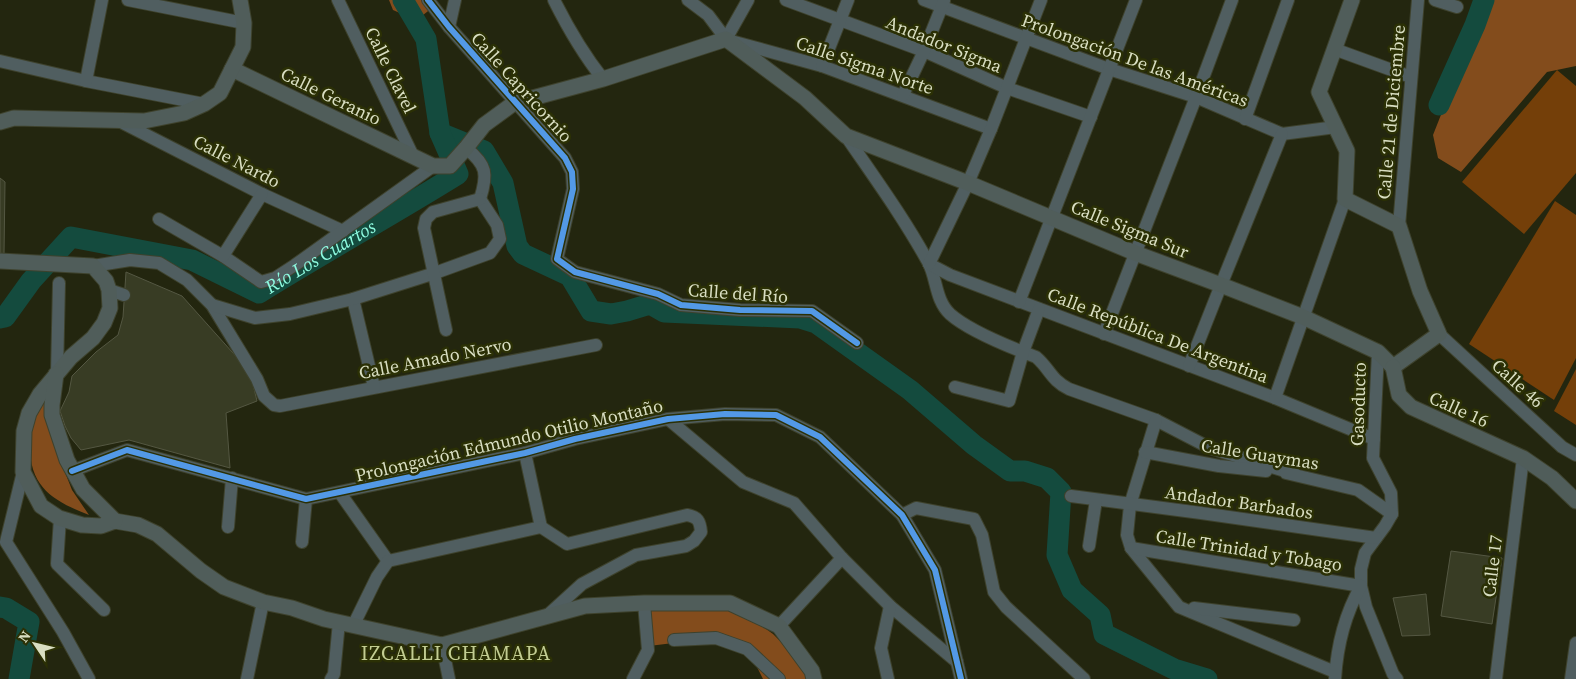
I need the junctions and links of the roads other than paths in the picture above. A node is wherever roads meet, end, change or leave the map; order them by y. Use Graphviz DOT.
graph roads {
  1 [pos="102,0"];
  2 [pos="128,0"];
  3 [pos="240,0"];
  4 [pos="338,0"];
  5 [pos="428,0"];
  6 [pos="455,0"];
  7 [pos="554,0"];
  8 [pos="688,0"];
  9 [pos="748,0"];
  10 [pos="786,0"];
  11 [pos="848,0"];
  12 [pos="924,0"];
  13 [pos="1041,0"];
  14 [pos="1136,0"];
  15 [pos="1232,0"];
  16 [pos="1288,0"];
  17 [pos="1352,0"];
  18 [pos="1418,0"];
  19 [pos="1435,0"];
  20 [pos="943,3"];
  21 [pos="1457,7"];
  22 [pos="840,22"];
  23 [pos="244,23"];
  24 [pos="449,27"];
  25 [pos="1025,38"];
  26 [pos="726,39"];
  27 [pos="1334,49"];
  28 [pos="924,51"];
  29 [pos="0,62"];
  30 [pos="822,66"];
  31 [pos="232,69"];
  32 [pos="1110,69"];
  33 [pos="1412,77"];
  34 [pos="603,79"];
  35 [pos="86,81"];
  36 [pos="1007,88"];
  37 [pos="903,95"];
  38 [pos="1196,97"];
  39 [pos="514,103"];
  40 [pos="204,104"];
  41 [pos="1091,117"];
  42 [pos="1246,119"];
  43 [pos="117,120"];
  44 [pos="0,122"];
  45 [pos="1336,127"];
  46 [pos="991,129"];
  47 [pos="1282,134"];
  48 [pos="846,136"];
  49 [pos="466,148"];
  50 [pos="413,156"];
  51 [pos="433,166"];
  52 [pos="968,183"];
  53 [pos="262,194"];
  54 [pos="480,198"];
  55 [pos="1345,198"];
  56 [pos="1051,218"];
  57 [pos="158,219"];
  58 [pos="1399,226"];
  59 [pos="344,231"];
  60 [pos="1135,253"];
  61 [pos="223,256"];
  62 [pos="557,259"];
  63 [pos="0,262"];
  64 [pos="929,264"];
  65 [pos="93,266"];
  66 [pos="435,273"];
  67 [pos="58,283"];
  68 [pos="1220,284"];
  69 [pos="353,298"];
  70 [pos="1019,302"];
  71 [pos="212,305"];
  72 [pos="1039,309"];
  73 [pos="1302,318"];
  74 [pos="446,330"];
  75 [pos="1104,334"];
  76 [pos="1438,334"];
  77 [pos="857,343"];
  78 [pos="596,345"];
  79 [pos="1023,352"];
  80 [pos="1378,352"];
  81 [pos="1189,366"];
  82 [pos="1393,367"];
  83 [pos="57,373"];
  84 [pos="374,387"];
  85 [pos="955,387"];
  86 [pos="1274,398"];
  87 [pos="668,419"];
  88 [pos="1156,420"];
  89 [pos="1374,438"];
  90 [pos="1145,452"];
  91 [pos="525,453"];
  92 [pos="1576,455"];
  93 [pos="1523,458"];
  94 [pos="72,471"];
  95 [pos="22,472"];
  96 [pos="1295,474"];
  97 [pos="232,478"];
  98 [pos="340,493"];
  99 [pos="1071,496"];
  100 [pos="306,499"];
  101 [pos="1096,500"];
  102 [pos="1576,501"];
  103 [pos="1130,505"];
  104 [pos="1392,514"];
  105 [pos="902,516"];
  106 [pos="60,518"];
  107 [pos="115,521"];
  108 [pos="228,527"];
  109 [pos="541,527"];
  110 [pos="1376,538"];
  111 [pos="302,542"];
  112 [pos="1089,546"];
  113 [pos="1131,548"];
  114 [pos="842,558"];
  115 [pos="388,562"];
  116 [pos="1361,586"];
  117 [pos="263,602"];
  118 [pos="644,603"];
  119 [pos="890,606"];
  120 [pos="1179,606"];
  121 [pos="104,610"];
  122 [pos="548,614"];
  123 [pos="1294,620"];
  124 [pos="346,624"];
  125 [pos="779,626"];
  126 [pos="674,640"];
  127 [pos="1576,643"];
  128 [pos="442,644"];
  129 [pos="957,662"];
  130 [pos="1335,676"];
  131 [pos="336,677"];
  132 [pos="90,679"];
  133 [pos="247,679"];
  134 [pos="449,679"];
  135 [pos="633,679"];
  136 [pos="779,679"];
  137 [pos="814,679"];
  138 [pos="888,679"];
  139 [pos="961,679"];
  140 [pos="1084,679"];
  141 [pos="1397,679"];
  142 [pos="1496,679"];
  143 [pos="1571,679"];
  1 -- 35 [label="street"];
  2 -- 23 [label="street"];
  3 -- 23 [label="main road"];
  4 -- 50 [label="street, Calle Clavel"];
  5 -- 24 [label="street, Calle Capricornio"];
  6 -- 24 [label="street"];
  7 -- 34 [label="street"];
  8 -- 26 [label="street"];
  9 -- 26 [label="street"];
  10 -- 22 [label="street, Andador Sigma"];
  11 -- 22 [label="street"];
  12 -- 20 [label="street, Prolongación De las Américas"];
  13 -- 25 [label="street"];
  14 -- 32 [label="street"];
  15 -- 38 [label="street"];
  16 -- 42 [label="street"];
  17 -- 27 [label="main road"];
  18 -- 33 [label="street, Calle 21 de Diciembre"];
  19 -- 21 [label="street"];
  20 -- 25 [label="street, Prolongación De las Américas"];
  20 -- 28 [label="street"];
  22 -- 28 [label="street, Andador Sigma"];
  22 -- 30 [label="street"];
  23 -- 31 [label="main road"];
  24 -- 39 [label="street, Calle Capricornio"];
  25 -- 32 [label="street, Prolongación De las Américas"];
  25 -- 36 [label="street"];
  26 -- 30 [label="street, Calle Sigma Norte"];
  26 -- 34 [label="main road"];
  26 -- 48 [label="main road"];
  27 -- 33 [label="street"];
  27 -- 45 [label="main road"];
  28 -- 36 [label="street, Andador Sigma"];
  28 -- 37 [label="street"];
  29 -- 35 [label="street"];
  30 -- 37 [label="street, Calle Sigma Norte"];
  31 -- 40 [label="main road"];
  31 -- 50 [label="main road, Calle Geranio"];
  32 -- 38 [label="street, Prolongación De las Américas"];
  32 -- 41 [label="street"];
  33 -- 58 [label="street, Calle 21 de Diciembre"];
  34 -- 39 [label="main road"];
  35 -- 40 [label="street"];
  36 -- 41 [label="street, Andador Sigma"];
  36 -- 46 [label="street"];
  37 -- 46 [label="street, Calle Sigma Norte"];
  38 -- 42 [label="street, Prolongación De las Américas"];
  38 -- 60 [label="street"];
  39 -- 49 [label="main road"];
  39 -- 62 [label="street, Calle Capricornio"];
  40 -- 43 [label="main road"];
  41 -- 56 [label="street"];
  42 -- 47 [label="street, Prolongación De las Américas"];
  43 -- 44 [label="main road"];
  43 -- 53 [label="street, Calle Nardo"];
  45 -- 47 [label="street"];
  45 -- 55 [label="main road"];
  46 -- 52 [label="street"];
  47 -- 68 [label="street"];
  48 -- 52 [label="main road, Calle Sigma Sur"];
  48 -- 64 [label="street"];
  49 -- 51 [label="main road"];
  49 -- 54 [label="street"];
  50 -- 51 [label="main road, Calle Geranio"];
  51 -- 59 [label="street"];
  52 -- 56 [label="main road, Calle Sigma Sur"];
  52 -- 64 [label="street"];
  53 -- 59 [label="street, Calle Nardo"];
  53 -- 61 [label="street"];
  54 -- 66 [label="street"];
  54 -- 66 [label="street"];
  55 -- 58 [label="main road"];
  55 -- 73 [label="street"];
  56 -- 60 [label="main road, Calle Sigma Sur"];
  56 -- 70 [label="street"];
  57 -- 61 [label="street"];
  58 -- 76 [label="main road"];
  59 -- 61 [label="street"];
  60 -- 68 [label="main road, Calle Sigma Sur"];
  60 -- 75 [label="street"];
  62 -- 77 [label="street, Calle del Río"];
  63 -- 65 [label="main road"];
  64 -- 70 [label="street, Calle República De Argentina"];
  64 -- 79 [label="street"];
  65 -- 71 [label="street"];
  65 -- 83 [label="main road"];
  66 -- 69 [label="street"];
  66 -- 74 [label="street"];
  67 -- 83 [label="street"];
  68 -- 73 [label="main road, Calle Sigma Sur"];
  68 -- 81 [label="street"];
  69 -- 71 [label="street"];
  69 -- 84 [label="street"];
  70 -- 72 [label="street, Calle República De Argentina"];
  71 -- 84 [label="street, Calle Amado Nervo"];
  72 -- 75 [label="street, Calle República De Argentina"];
  72 -- 79 [label="street"];
  73 -- 80 [label="main road, Calle Sigma Sur"];
  73 -- 86 [label="street"];
  75 -- 81 [label="street, Calle República De Argentina"];
  76 -- 82 [label="main road"];
  76 -- 92 [label="street, Calle 46"];
  78 -- 84 [label="street, Calle Amado Nervo"];
  79 -- 85 [label="street"];
  79 -- 88 [label="street"];
  80 -- 82 [label="main road, Calle Sigma Sur"];
  80 -- 89 [label="street, Gasoducto"];
  81 -- 86 [label="street, Calle República De Argentina"];
  82 -- 93 [label="main road, Calle 16"];
  83 -- 94 [label="main road"];
  83 -- 95 [label="main road"];
  86 -- 89 [label="street, Calle República De Argentina"];
  87 -- 91 [label="street, Prolongación Edmundo Otilio Montaño"];
  87 -- 105 [label="street, Prolongación Edmundo Otilio Montaño"];
  87 -- 114 [label="street"];
  88 -- 90 [label="street"];
  88 -- 96 [label="street"];
  89 -- 104 [label="street, Gasoducto"];
  90 -- 96 [label="street, Calle Guaymas"];
  90 -- 103 [label="street"];
  91 -- 98 [label="street, Prolongación Edmundo Otilio Montaño"];
  91 -- 109 [label="street"];
  93 -- 102 [label="main road, Calle 16"];
  93 -- 142 [label="street, Calle 17"];
  94 -- 97 [label="street, Prolongación Edmundo Otilio Montaño"];
  94 -- 107 [label="main road"];
  95 -- 106 [label="main road"];
  95 -- 132 [label="street"];
  96 -- 104 [label="street, Calle Guaymas"];
  97 -- 100 [label="street, Prolongación Edmundo Otilio Montaño"];
  97 -- 108 [label="street"];
  98 -- 100 [label="street, Prolongación Edmundo Otilio Montaño"];
  98 -- 115 [label="street"];
  99 -- 101 [label="street, Andador Barbados"];
  100 -- 111 [label="street"];
  101 -- 103 [label="street, Andador Barbados"];
  101 -- 112 [label="street"];
  103 -- 110 [label="street, Andador Barbados"];
  103 -- 113 [label="street"];
  104 -- 110 [label="street"];
  105 -- 129 [label="street, Prolongación Edmundo Otilio Montaño"];
  105 -- 140 [label="street"];
  106 -- 107 [label="main road"];
  106 -- 121 [label="street"];
  107 -- 117 [label="main road"];
  109 -- 115 [label="street"];
  109 -- 122 [label="street"];
  110 -- 116 [label="street"];
  113 -- 116 [label="street, Calle Trinidad y Tobago"];
  113 -- 120 [label="street"];
  114 -- 119 [label="street"];
  114 -- 125 [label="street"];
  115 -- 124 [label="street"];
  116 -- 130 [label="street"];
  116 -- 141 [label="street"];
  117 -- 124 [label="main road"];
  117 -- 133 [label="street"];
  118 -- 122 [label="main road"];
  118 -- 125 [label="main road"];
  118 -- 135 [label="street"];
  119 -- 129 [label="street"];
  119 -- 138 [label="street"];
  120 -- 123 [label="street"];
  120 -- 130 [label="street"];
  122 -- 128 [label="main road"];
  124 -- 128 [label="main road"];
  124 -- 131 [label="street"];
  125 -- 137 [label="main road"];
  126 -- 136 [label="street"];
  127 -- 143 [label="street"];
  128 -- 134 [label="street"];
  129 -- 139 [label="street, Prolongación Edmundo Otilio Montaño"];
}
